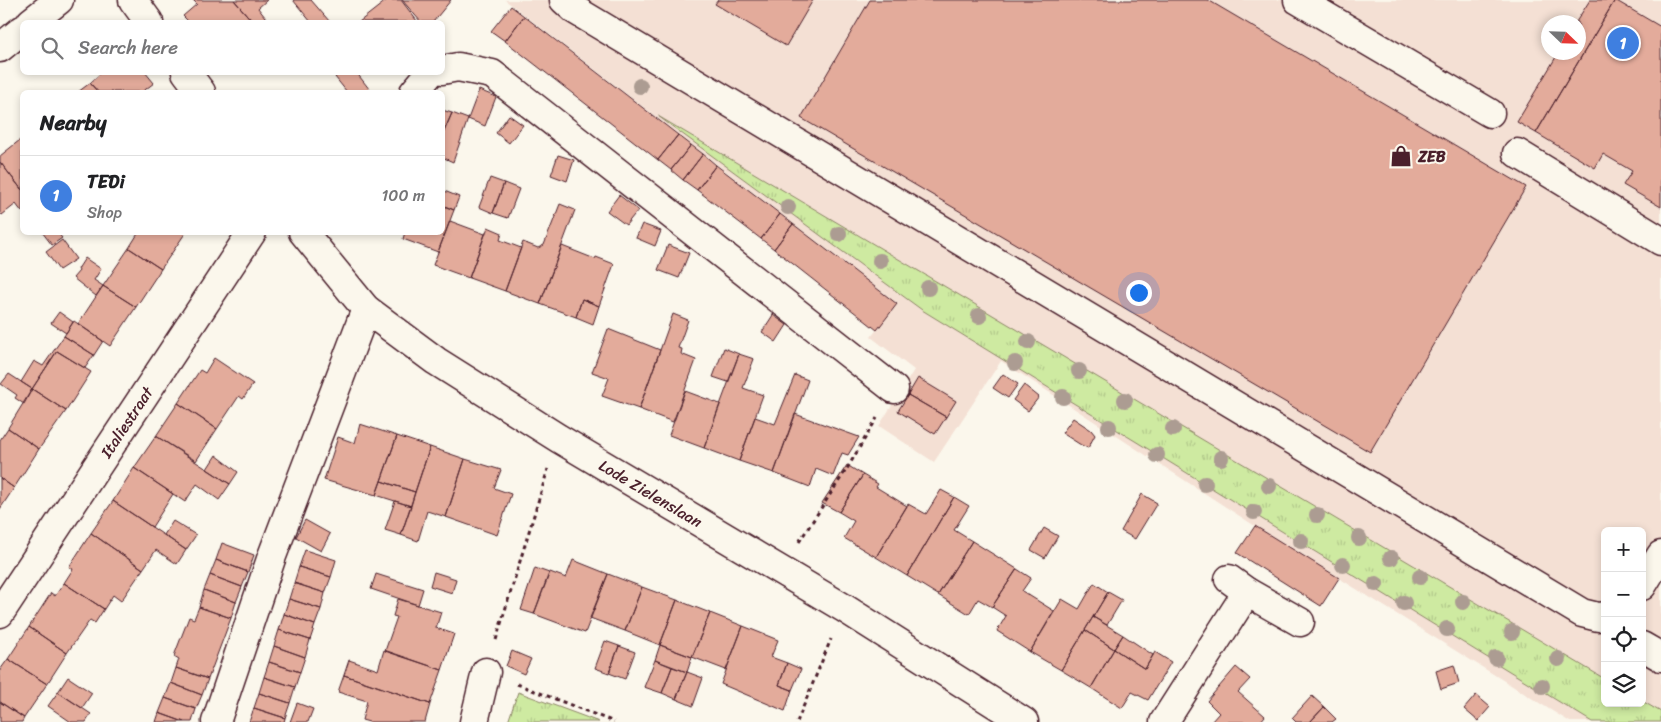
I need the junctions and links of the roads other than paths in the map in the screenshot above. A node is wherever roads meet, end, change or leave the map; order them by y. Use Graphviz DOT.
graph roads {
  1 [pos="59,0"];
  2 [pos="133,0"];
  3 [pos="564,0"];
  4 [pos="1298,0"];
  5 [pos="34,20"];
  6 [pos="148,20"];
  7 [pos="20,32"];
  8 [pos="0,48"];
  9 [pos="445,69"];
  10 [pos="188,75"];
  11 [pos="428,75"];
  12 [pos="200,90"];
  13 [pos="416,90"];
  14 [pos="1490,113"];
  15 [pos="1517,153"];
  16 [pos="250,235"];
  17 [pos="306,235"];
  18 [pos="1661,241"];
  19 [pos="366,309"];
  20 [pos="894,389"];
  21 [pos="1661,555"];
  22 [pos="1646,579"];
  23 [pos="0,613"];
  24 [pos="1601,617"];
  25 [pos="1300,622"];
  26 [pos="1646,648"];
  27 [pos="1661,657"];
  28 [pos="486,672"];
  29 [pos="216,722"];
  30 [pos="474,722"];
  31 [pos="1024,722"];
  32 [pos="1164,722"];
  1 -- 5 [label="street"];
  2 -- 6 [label="street"];
  3 -- 24 [label="street"];
  4 -- 14 [label="street"];
  7 -- 8 [label="street"];
  9 -- 20 [label="street"];
  10 -- 12 [label="street"];
  11 -- 13 [label="street"];
  15 -- 18 [label="street"];
  16 -- 23 [label="street, Italiestraat"];
  17 -- 19 [label="street, Lode Zielenslaan"];
  19 -- 29 [label="street"];
  19 -- 31 [label="street, Lode Zielenslaan"];
  21 -- 22 [label="street"];
  25 -- 32 [label="street"];
  26 -- 27 [label="street"];
  28 -- 30 [label="street"];
}
